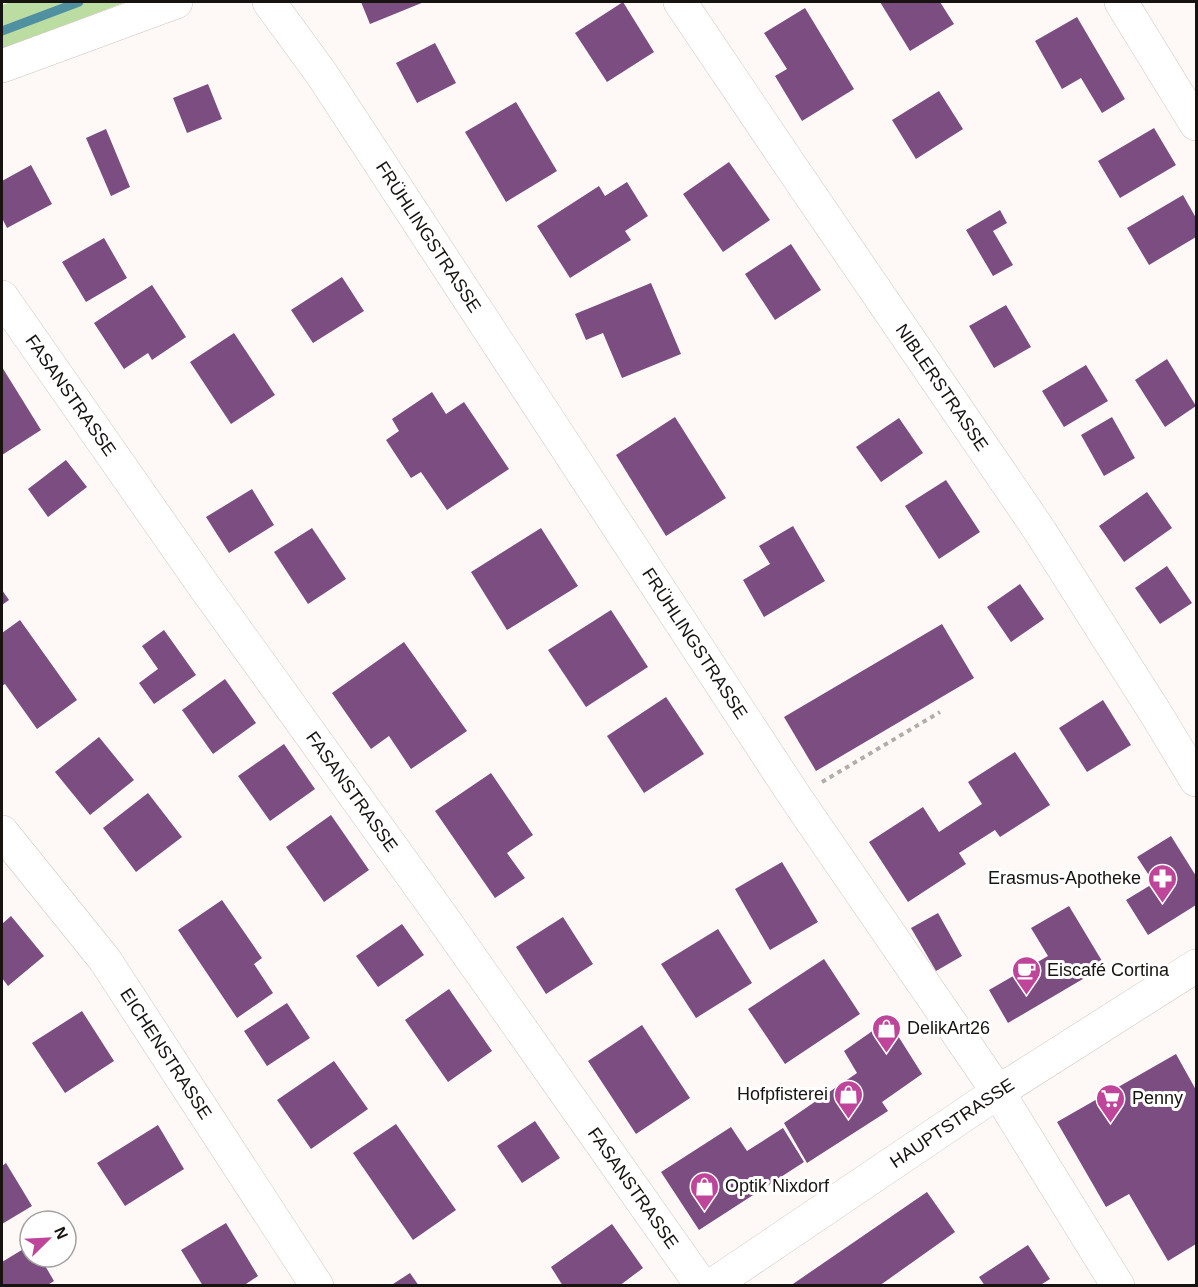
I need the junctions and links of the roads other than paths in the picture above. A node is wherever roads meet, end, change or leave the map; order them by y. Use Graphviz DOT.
graph roads {
  1 [pos="176,2"];
  2 [pos="269,2"];
  3 [pos="680,2"];
  4 [pos="1121,2"];
  5 [pos="2,66"];
  6 [pos="1197,124"];
  7 [pos="2,297"];
  8 [pos="1197,780"];
  9 [pos="2,832"];
  10 [pos="1197,966"];
  11 [pos="998,1092"];
  12 [pos="317,1286"];
  13 [pos="702,1286"];
  14 [pos="711,1286"];
  15 [pos="1118,1286"];
  1 -- 5 [label="street"];
  2 -- 11 [label="street, FRÜHLINGSTRASSE"];
  3 -- 8 [label="street, NIBLERSTRASSE"];
  4 -- 6 [label="street"];
  7 -- 13 [label="street, FASANSTRASSE"];
  9 -- 12 [label="street, EICHENSTRASSE"];
  10 -- 11 [label="street, HAUPTSTRASSE"];
  11 -- 14 [label="street, HAUPTSTRASSE"];
  11 -- 15 [label="street, FRÜHLINGSTRASSE"];
}
